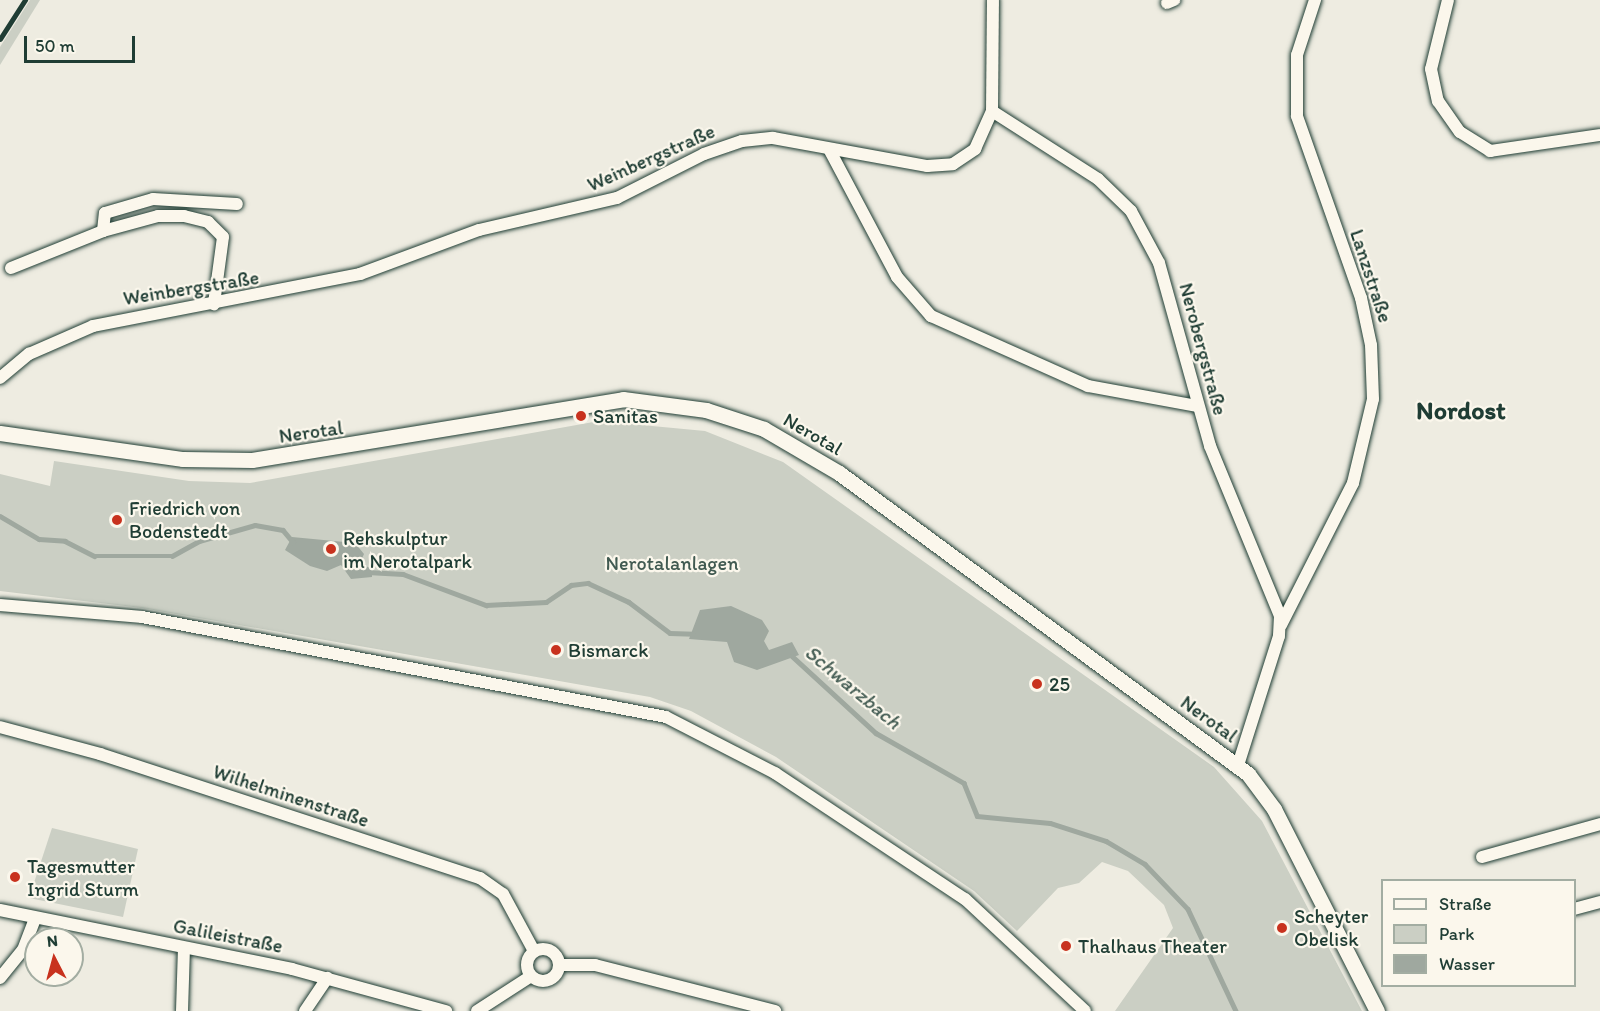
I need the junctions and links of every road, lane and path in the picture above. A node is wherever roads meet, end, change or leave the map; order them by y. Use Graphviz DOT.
graph roads {
  1 [pos="993,0"];
  2 [pos="1316,0"];
  3 [pos="1448,0"];
  4 [pos="992,111"];
  5 [pos="1600,135"];
  6 [pos="829,149"];
  7 [pos="237,204"];
  8 [pos="103,231"];
  9 [pos="10,268"];
  10 [pos="214,304"];
  11 [pos="0,378"];
  12 [pos="1197,406"];
  13 [pos="0,433"];
  14 [pos="0,605"];
  15 [pos="1281,625"];
  16 [pos="0,727"];
  17 [pos="1238,765"];
  18 [pos="1600,824"];
  19 [pos="1482,857"];
  20 [pos="1600,902"];
  21 [pos="1576,909"];
  22 [pos="0,910"];
  23 [pos="34,918"];
  24 [pos="184,948"];
  25 [pos="534,951"];
  26 [pos="560,965"];
  27 [pos="531,976"];
  28 [pos="0,978"];
  29 [pos="327,978"];
  30 [pos="735,998"];
  31 [pos="182,1011"];
  32 [pos="305,1011"];
  33 [pos="446,1011"];
  34 [pos="477,1011"];
  35 [pos="732,1011"];
  36 [pos="775,1011"];
  37 [pos="1085,1011"];
  38 [pos="1377,1011"];
  1 -- 4 [label="street"];
  2 -- 15 [label="street, Lanzstraße"];
  3 -- 5 [label="street"];
  4 -- 6 [label="street, Weinbergstraße"];
  4 -- 12 [label="street, Nerobergstraße"];
  6 -- 10 [label="street, Weinbergstraße"];
  6 -- 12 [label="street"];
  7 -- 8 [label="street"];
  8 -- 9 [label="street"];
  8 -- 10 [label="street"];
  10 -- 11 [label="street, Weinbergstraße"];
  12 -- 15 [label="street, Nerobergstraße"];
  13 -- 17 [label="street, Nerotal"];
  14 -- 37 [label="street"];
  15 -- 17 [label="street"];
  16 -- 25 [label="street, Wilhelminenstraße"];
  17 -- 38 [label="street, Nerotal"];
  18 -- 19 [label="street"];
  20 -- 21 [label="street"];
  22 -- 23 [label="street, Galileistraße"];
  23 -- 24 [label="street, Galileistraße"];
  23 -- 28 [label="street"];
  24 -- 29 [label="street, Galileistraße"];
  24 -- 31 [label="street"];
  25 -- 26 [label="street"];
  25 -- 27 [label="street"];
  26 -- 27 [label="street"];
  26 -- 30 [label="street"];
  27 -- 34 [label="street"];
  29 -- 32 [label="street"];
  29 -- 33 [label="street, Galileistraße"];
  30 -- 35 [label="street"];
  30 -- 36 [label="street"];
}
